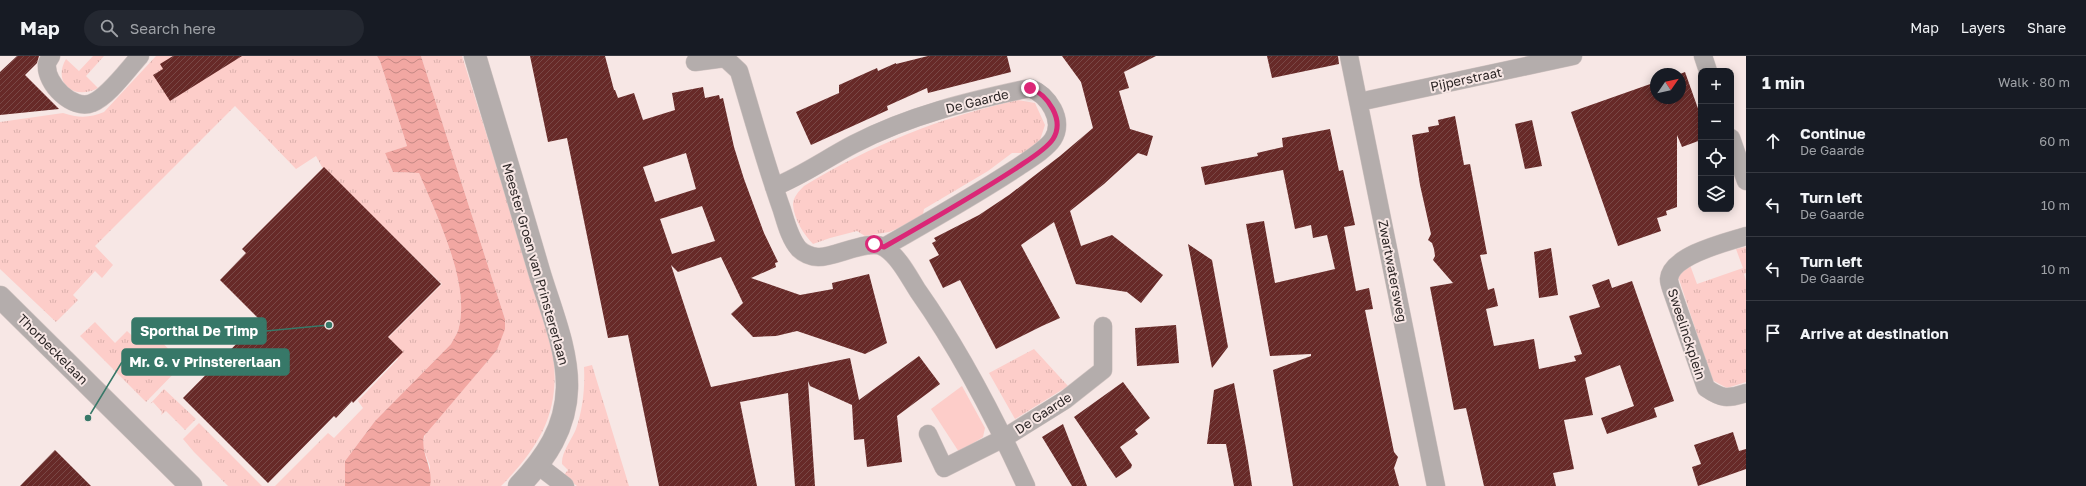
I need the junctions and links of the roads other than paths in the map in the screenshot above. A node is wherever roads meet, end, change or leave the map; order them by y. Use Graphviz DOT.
graph roads {
  1 [pos="51,56"];
  2 [pos="140,56"];
  3 [pos="475,56"];
  4 [pos="1349,56"];
  5 [pos="1573,56"];
  6 [pos="1703,56"];
  7 [pos="695,62"];
  8 [pos="1707,68"];
  9 [pos="1359,102"];
  10 [pos="1732,140"];
  11 [pos="1746,181"];
  12 [pos="774,187"];
  13 [pos="1746,236"];
  14 [pos="884,247"];
  15 [pos="0,297"];
  16 [pos="1103,326"];
  17 [pos="1746,393"];
  18 [pos="928,434"];
  19 [pos="1004,438"];
  20 [pos="539,466"];
  21 [pos="191,486"];
  22 [pos="519,486"];
  23 [pos="565,486"];
  24 [pos="1026,486"];
  25 [pos="1436,486"];
  1 -- 2 [label="street"];
  3 -- 20 [label="street, Meester Groen van Prinstererlaan"];
  4 -- 9 [label="street, Zwartwatersweg"];
  5 -- 9 [label="street, Pijperstraat"];
  6 -- 8 [label="street"];
  7 -- 12 [label="street"];
  9 -- 25 [label="street, Zwartwatersweg"];
  10 -- 11 [label="street"];
  12 -- 14 [label="street"];
  12 -- 14 [label="street, De Gaarde"];
  13 -- 17 [label="street, Sweelinckplein"];
  14 -- 19 [label="street, De Gaarde"];
  15 -- 21 [label="street, Thorbeckelaan"];
  16 -- 19 [label="street, De Gaarde"];
  18 -- 19 [label="street, De Gaarde"];
  19 -- 24 [label="street, De Gaarde"];
  20 -- 22 [label="street, Meester Groen van Prinstererlaan"];
  20 -- 23 [label="street"];
}
